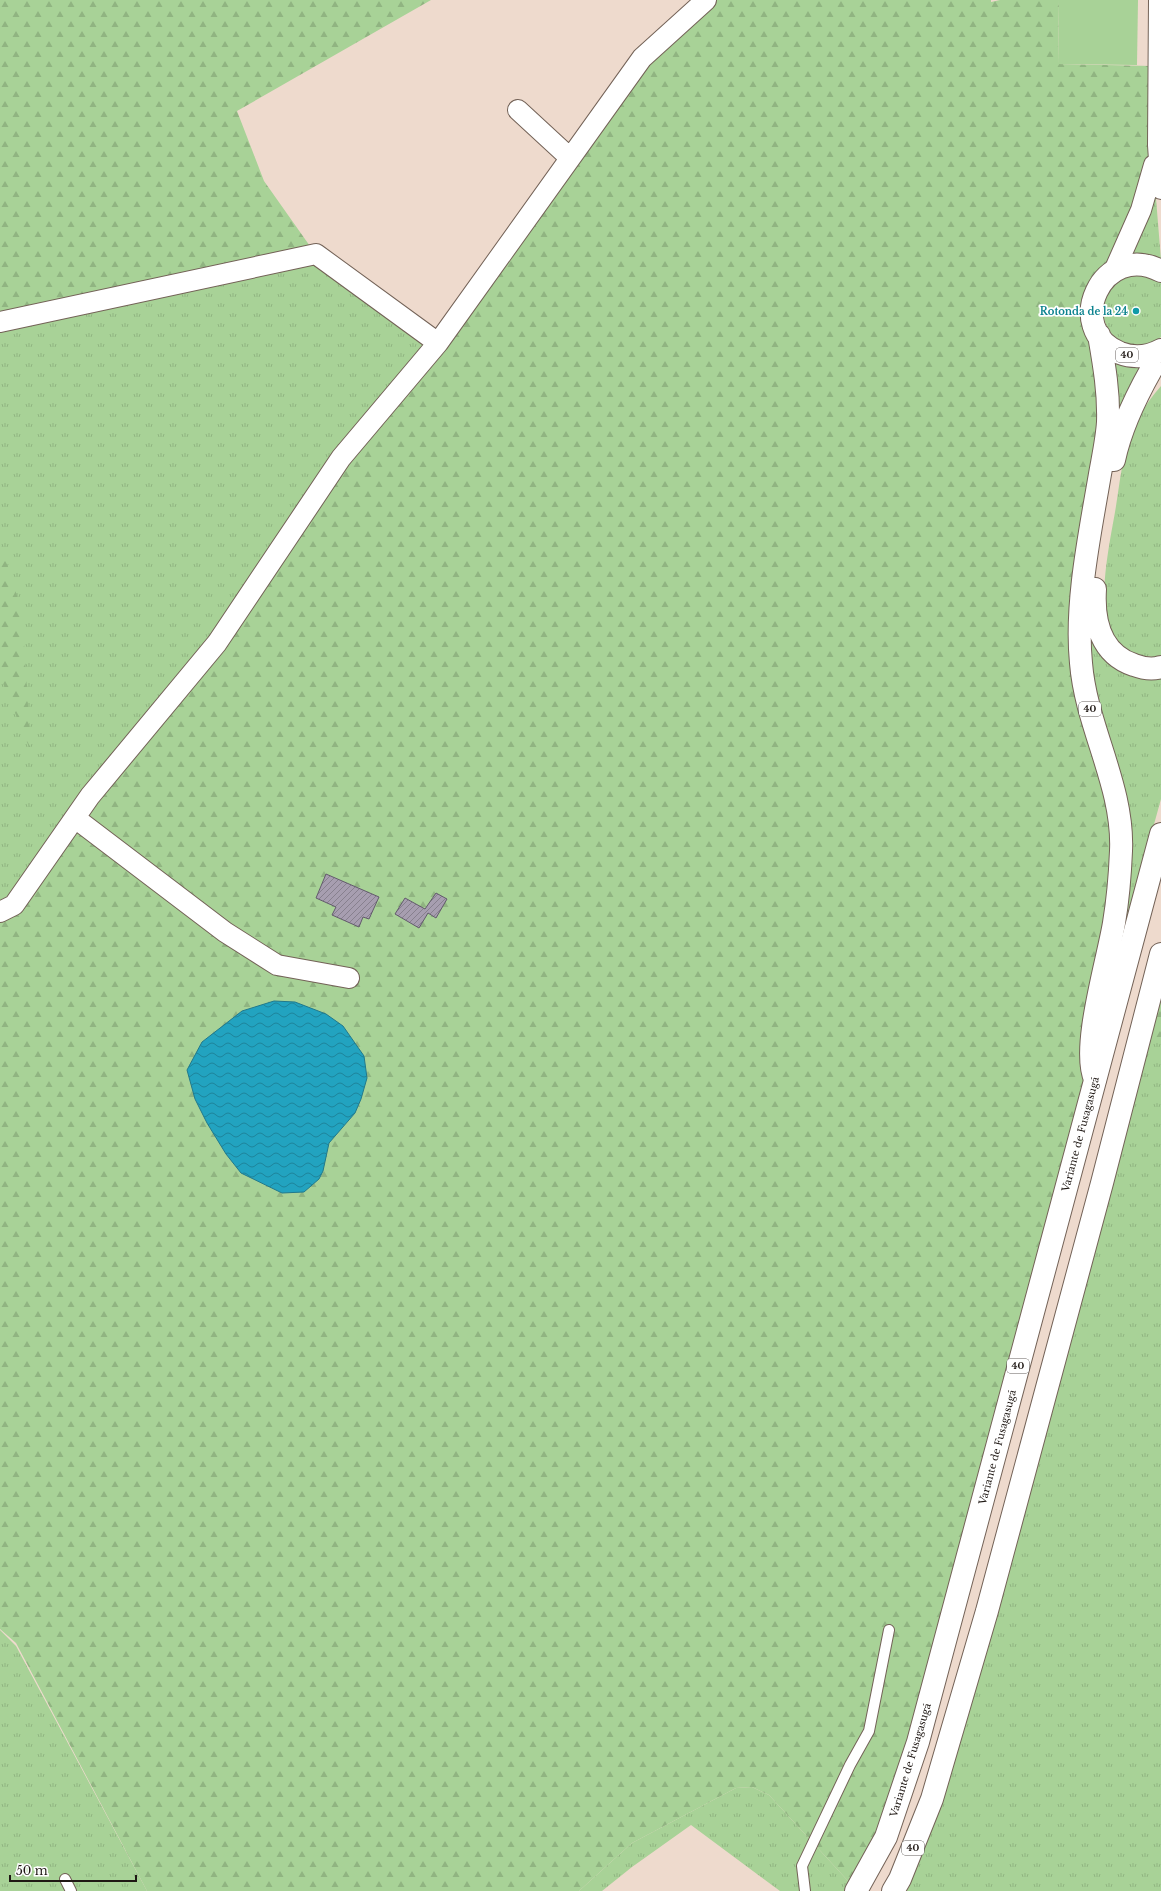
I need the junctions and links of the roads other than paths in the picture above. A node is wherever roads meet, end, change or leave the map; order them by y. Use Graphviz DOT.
graph roads {
  1 [pos="706,0"];
  2 [pos="1159,0"];
  3 [pos="518,110"];
  4 [pos="1158,146"];
  5 [pos="570,158"];
  6 [pos="1161,189"];
  7 [pos="1114,271"];
  8 [pos="1161,271"];
  9 [pos="0,322"];
  10 [pos="1099,335"];
  11 [pos="438,343"];
  12 [pos="1161,351"];
  13 [pos="1161,372"];
  14 [pos="1136,401"];
  15 [pos="1161,667"];
  16 [pos="75,818"];
  17 [pos="1161,834"];
  18 [pos="0,912"];
  19 [pos="1161,954"];
  20 [pos="349,978"];
  21 [pos="1096,1079"];
  22 [pos="889,1630"];
  23 [pos="65,1879"];
  24 [pos="71,1891"];
  25 [pos="805,1891"];
  26 [pos="856,1891"];
  27 [pos="893,1891"];
  1 -- 5 [label="street"];
  2 -- 4 [label="street"];
  3 -- 5 [label="street"];
  4 -- 6 [label="street"];
  4 -- 7 [label="street"];
  5 -- 11 [label="street"];
  7 -- 8 [label="main road, 40"];
  7 -- 10 [label="main road, 40"];
  9 -- 11 [label="street"];
  10 -- 12 [label="main road, 40"];
  10 -- 21 [label="main road, 40"];
  11 -- 16 [label="street"];
  12 -- 14 [label="main road, 40"];
  13 -- 14 [label="main road"];
  14 -- 15 [label="main road, 40"];
  16 -- 18 [label="street"];
  16 -- 20 [label="street"];
  17 -- 21 [label="main road, Variante de Fusagasugá / 40"];
  19 -- 27 [label="main road, 40"];
  21 -- 26 [label="main road, Variante de Fusagasugá / 40"];
  22 -- 25 [label="lane"];
  23 -- 24 [label="lane"];
}
